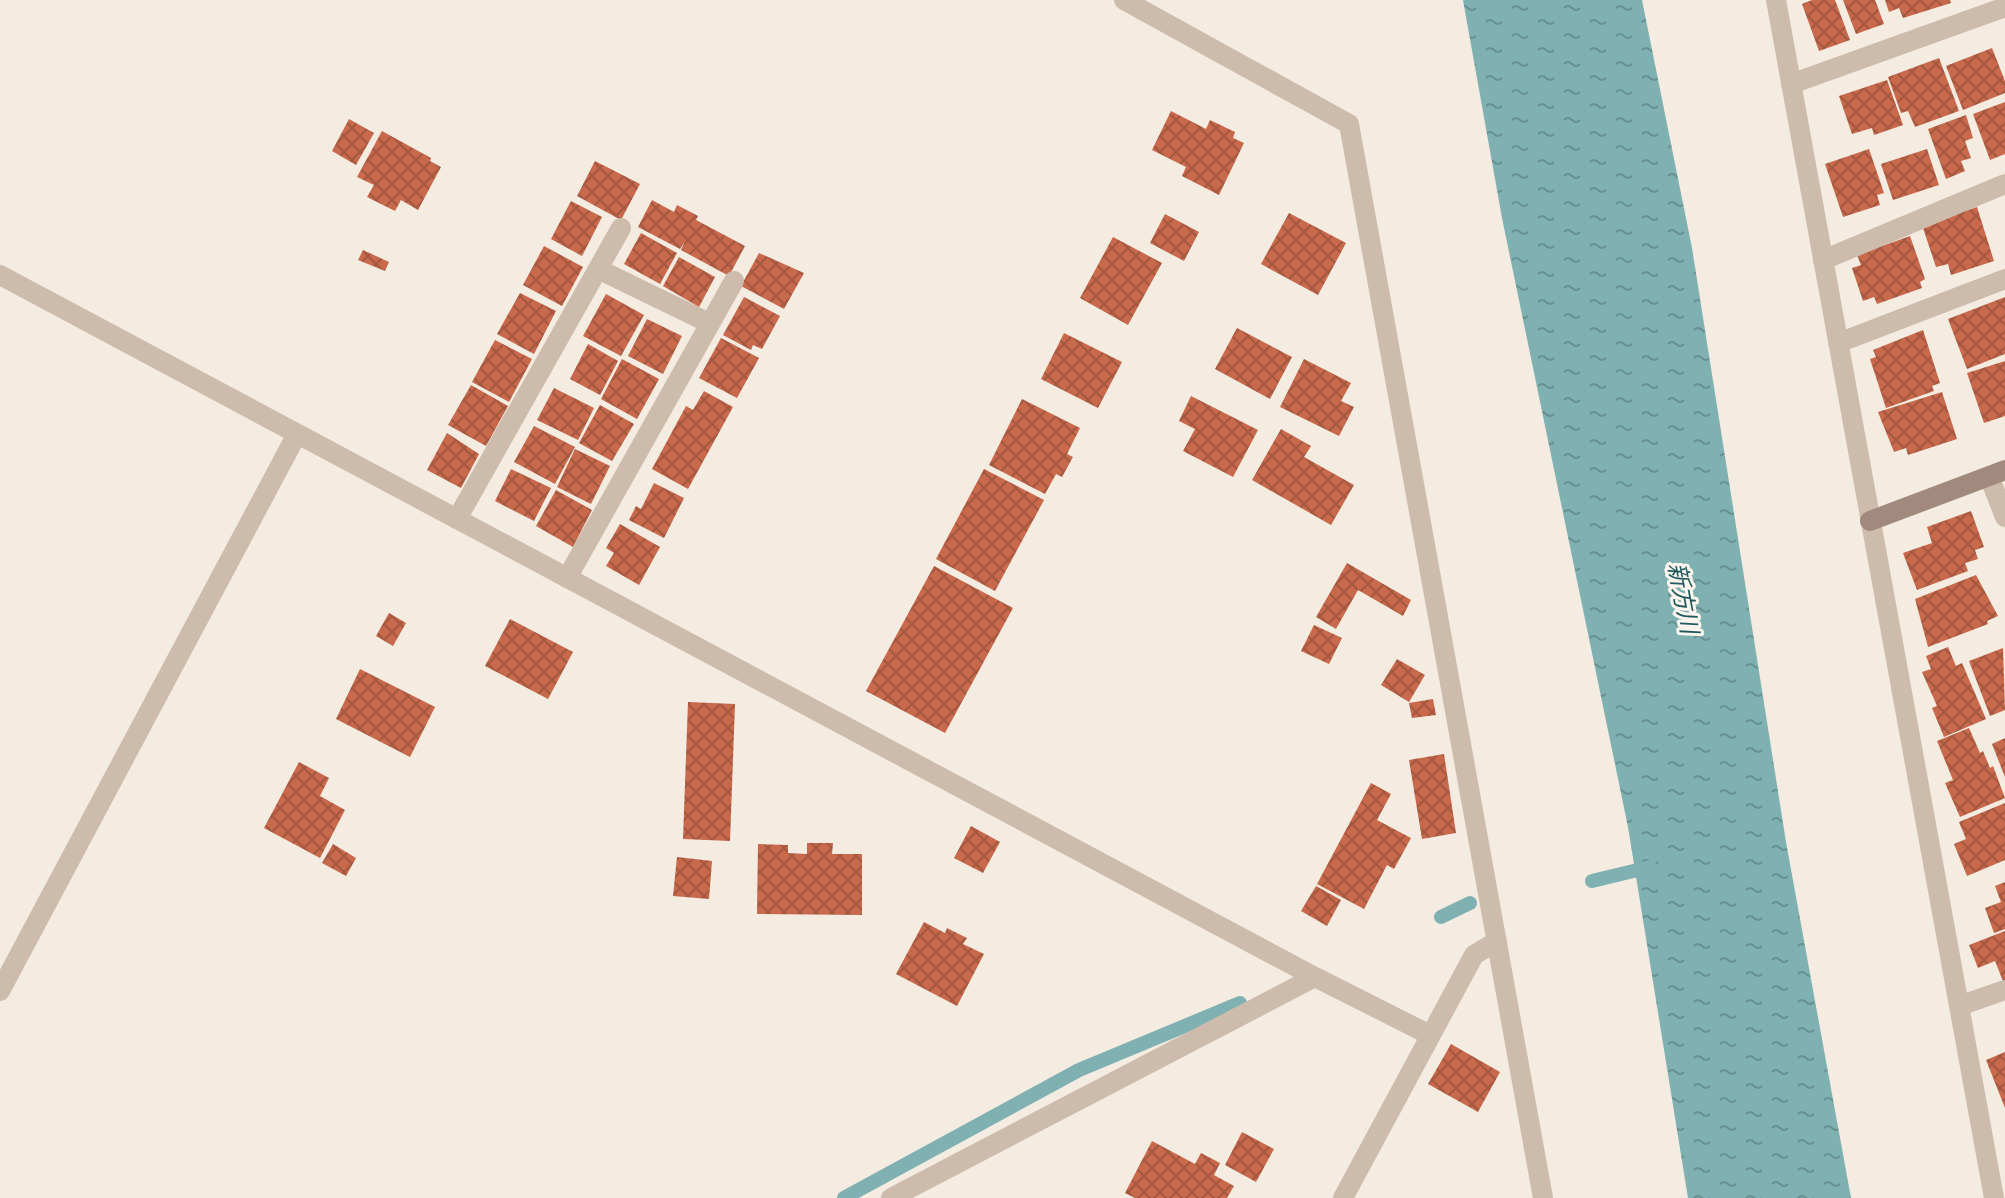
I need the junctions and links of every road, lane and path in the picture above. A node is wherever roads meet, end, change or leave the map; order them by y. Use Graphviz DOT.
graph roads {
  1 [pos="1124,0"];
  2 [pos="1776,0"];
  3 [pos="2005,7"];
  4 [pos="1791,84"];
  5 [pos="2005,184"];
  6 [pos="621,228"];
  7 [pos="1823,260"];
  8 [pos="598,269"];
  9 [pos="0,275"];
  10 [pos="2005,279"];
  11 [pos="734,281"];
  12 [pos="709,323"];
  13 [pos="1838,343"];
  14 [pos="297,434"];
  15 [pos="1997,473"];
  16 [pos="2005,517"];
  17 [pos="457,519"];
  18 [pos="1870,521"];
  19 [pos="567,578"];
  20 [pos="1497,941"];
  21 [pos="1315,977"];
  22 [pos="2005,990"];
  23 [pos="0,991"];
  24 [pos="1959,1006"];
  25 [pos="1430,1035"];
  26 [pos="891,1198"];
  27 [pos="1343,1198"];
  28 [pos="1543,1198"];
  29 [pos="1994,1198"];
  1 -- 20 [label="street"];
  2 -- 4 [label="street"];
  3 -- 4 [label="street"];
  4 -- 7 [label="street"];
  5 -- 7 [label="street"];
  6 -- 8 [label="street"];
  7 -- 13 [label="street"];
  8 -- 12 [label="street"];
  8 -- 17 [label="street"];
  9 -- 14 [label="street"];
  10 -- 13 [label="street"];
  11 -- 12 [label="street"];
  12 -- 19 [label="street"];
  13 -- 18 [label="street"];
  14 -- 17 [label="street"];
  14 -- 23 [label="street"];
  15 -- 16 [label="street"];
  15 -- 18 [label="street"];
  17 -- 19 [label="street"];
  18 -- 24 [label="street"];
  19 -- 21 [label="street"];
  20 -- 25 [label="street"];
  20 -- 28 [label="street"];
  21 -- 25 [label="street"];
  21 -- 26 [label="street"];
  22 -- 24 [label="street"];
  24 -- 29 [label="street"];
  25 -- 27 [label="street"];
}
